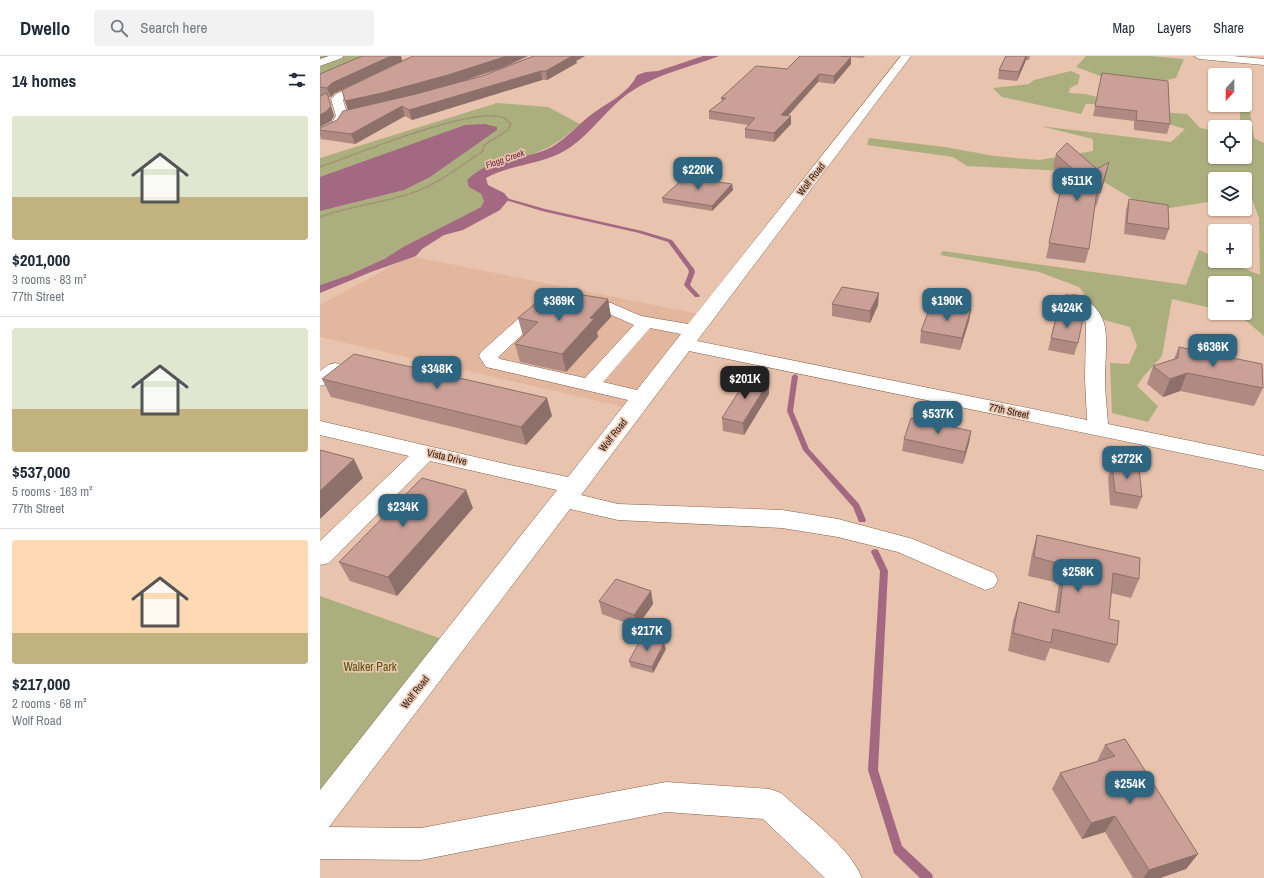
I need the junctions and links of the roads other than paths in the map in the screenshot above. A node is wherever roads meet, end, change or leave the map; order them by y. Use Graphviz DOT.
graph roads {
  1 [pos="338,56"];
  2 [pos="426,56"];
  3 [pos="906,56"];
  4 [pos="1199,56"];
  5 [pos="1237,58"];
  6 [pos="1264,62"];
  7 [pos="320,63"];
  8 [pos="354,114"];
  9 [pos="342,116"];
  10 [pos="320,134"];
  11 [pos="1071,299"];
  12 [pos="646,322"];
  13 [pos="688,338"];
  14 [pos="590,385"];
  15 [pos="642,398"];
  16 [pos="320,428"];
  17 [pos="1098,429"];
  18 [pos="426,452"];
  19 [pos="1264,463"];
  20 [pos="569,492"];
  21 [pos="320,556"];
  22 [pos="985,580"];
  23 [pos="320,815"];
  24 [pos="320,843"];
  25 [pos="845,878"];
  1 -- 7 [label="street"];
  2 -- 9 [label="street"];
  3 -- 13 [label="street, Wolf Road"];
  4 -- 5 [label="street"];
  5 -- 6 [label="street"];
  8 -- 9 [label="street"];
  9 -- 10 [label="street"];
  11 -- 17 [label="street"];
  12 -- 13 [label="street, 77th Street"];
  12 -- 14 [label="street"];
  12 -- 14 [label="street, 77th Street"];
  13 -- 15 [label="street, Wolf Road"];
  13 -- 17 [label="street, 77th Street"];
  14 -- 15 [label="street"];
  15 -- 20 [label="street, Wolf Road"];
  16 -- 18 [label="street, Vista Drive"];
  17 -- 19 [label="street, 77th Street"];
  18 -- 20 [label="street, Vista Drive"];
  18 -- 21 [label="street"];
  20 -- 22 [label="street, Vista Drive"];
  20 -- 23 [label="street, Wolf Road"];
  24 -- 25 [label="street"];
}
